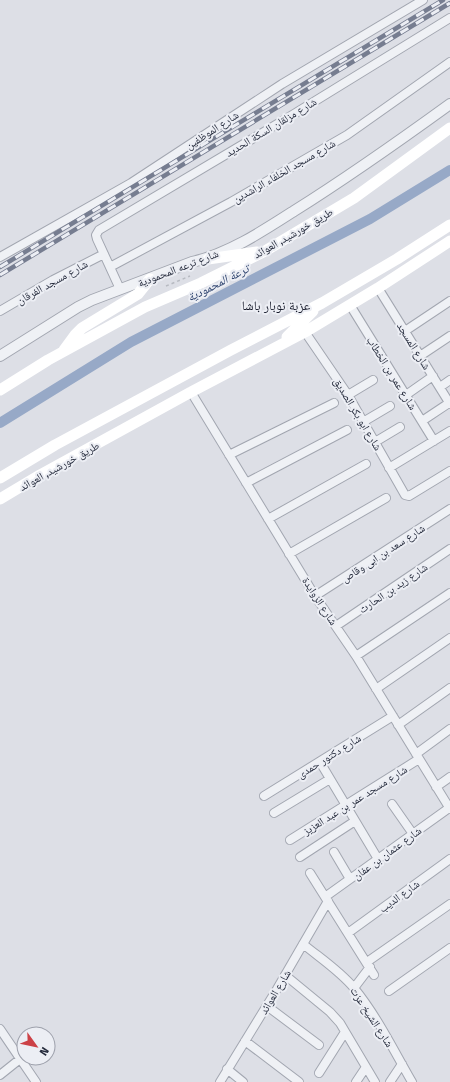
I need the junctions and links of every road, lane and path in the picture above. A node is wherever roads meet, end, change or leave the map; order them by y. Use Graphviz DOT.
graph roads {
  1 [pos="423,0"];
  2 [pos="450,18"];
  3 [pos="450,62"];
  4 [pos="450,104"];
  5 [pos="450,128"];
  6 [pos="450,225"];
  7 [pos="450,241"];
  8 [pos="265,251"];
  9 [pos="104,254"];
  10 [pos="0,257"];
  11 [pos="208,259"];
  12 [pos="110,267"];
  13 [pos="190,276"];
  14 [pos="150,278"];
  15 [pos="166,286"];
  16 [pos="378,288"];
  17 [pos="120,289"];
  18 [pos="450,301"];
  19 [pos="322,303"];
  20 [pos="350,305"];
  21 [pos="0,312"];
  22 [pos="404,330"];
  23 [pos="305,332"];
  24 [pos="450,336"];
  25 [pos="277,347"];
  26 [pos="63,351"];
  27 [pos="0,356"];
  28 [pos="420,356"];
  29 [pos="433,376"];
  30 [pos="373,380"];
  31 [pos="450,380"];
  32 [pos="440,388"];
  33 [pos="0,390"];
  34 [pos="191,392"];
  35 [pos="406,394"];
  36 [pos="348,395"];
  37 [pos="334,403"];
  38 [pos="450,404"];
  39 [pos="390,406"];
  40 [pos="422,421"];
  41 [pos="364,422"];
  42 [pos="400,427"];
  43 [pos="347,430"];
  44 [pos="450,431"];
  45 [pos="434,441"];
  46 [pos="375,442"];
  47 [pos="228,455"];
  48 [pos="366,464"];
  49 [pos="390,468"];
  50 [pos="450,471"];
  51 [pos="0,478"];
  52 [pos="246,483"];
  53 [pos="386,498"];
  54 [pos="0,499"];
  55 [pos="450,509"];
  56 [pos="268,519"];
  57 [pos="450,550"];
  58 [pos="289,554"];
  59 [pos="450,593"];
  60 [pos="315,596"];
  61 [pos="336,626"];
  62 [pos="450,638"];
  63 [pos="356,656"];
  64 [pos="450,688"];
  65 [pos="376,689"];
  66 [pos="393,716"];
  67 [pos="398,725"];
  68 [pos="450,729"];
  69 [pos="418,756"];
  70 [pos="320,762"];
  71 [pos="450,777"];
  72 [pos="330,780"];
  73 [pos="436,787"];
  74 [pos="264,796"];
  75 [pos="392,804"];
  76 [pos="346,805"];
  77 [pos="450,809"];
  78 [pos="274,813"];
  79 [pos="355,821"];
  80 [pos="412,834"];
  81 [pos="290,840"];
  82 [pos="334,852"];
  83 [pos="300,857"];
  84 [pos="378,859"];
  85 [pos="450,859"];
  86 [pos="310,873"];
  87 [pos="350,879"];
  88 [pos="326,899"];
  89 [pos="450,904"];
  90 [pos="348,933"];
  91 [pos="303,944"];
  92 [pos="450,948"];
  93 [pos="368,964"];
  94 [pos="285,975"];
  95 [pos="374,975"];
  96 [pos="354,988"];
  97 [pos="389,991"];
  98 [pos="267,1006"];
  99 [pos="1,1031"];
  100 [pos="345,1032"];
  101 [pos="245,1041"];
  102 [pos="320,1045"];
  103 [pos="16,1053"];
  104 [pos="16,1062"];
  105 [pos="402,1064"];
  106 [pos="25,1066"];
  107 [pos="366,1067"];
  108 [pos="227,1069"];
  109 [pos="319,1073"];
  110 [pos="0,1075"];
  111 [pos="36,1082"];
  112 [pos="220,1082"];
  113 [pos="243,1082"];
  114 [pos="299,1082"];
  115 [pos="356,1082"];
  116 [pos="375,1082"];
  117 [pos="390,1082"];
  118 [pos="412,1082"];
  1 -- 10 [label="street, شارع الموظفين"];
  2 -- 9 [label="street, شارع مزلقان السكة الحديد"];
  3 -- 12 [label="street, شارع مسجد الخلفاء الراشدين"];
  4 -- 11 [label="street, شارع ترعه المحمودية"];
  5 -- 8 [label="main road, طريق خورشيد, العوائد"];
  6 -- 19 [label="main road, طريق خورشيد, العوائد"];
  7 -- 16 [label="main road, طريق خورشيد, العوائد"];
  8 -- 11 [label="main road"];
  8 -- 26 [label="main road, طريق خورشيد, العوائد"];
  9 -- 12 [label="street"];
  9 -- 21 [label="street, شارع مسجد الفرقان"];
  11 -- 14 [label="street, شارع ترعه المحمودية"];
  12 -- 17 [label="street"];
  13 -- 15 [label="path"];
  14 -- 17 [label="street, شارع ترعه المحمودية"];
  14 -- 26 [label="main road"];
  16 -- 20 [label="main road, طريق خورشيد, العوائد"];
  16 -- 22 [label="street, شارع المسجد"];
  17 -- 27 [label="street, شارع ترعه المحمودية"];
  18 -- 22 [label="street"];
  19 -- 25 [label="main road"];
  19 -- 51 [label="main road, طريق خورشيد, العوائد"];
  20 -- 23 [label="main road, طريق خورشيد, العوائد"];
  20 -- 35 [label="street, شارع عمر بن الخطاب"];
  22 -- 28 [label="street, شارع المسجد"];
  23 -- 25 [label="main road, طريق خورشيد, العوائد"];
  23 -- 36 [label="street, شارع ابو بكر الصديق"];
  24 -- 28 [label="street"];
  25 -- 34 [label="main road, طريق خورشيد, العوائد"];
  26 -- 33 [label="main road, طريق خورشيد, العوائد"];
  28 -- 29 [label="street, شارع المسجد"];
  29 -- 32 [label="street, شارع المسجد"];
  29 -- 35 [label="street"];
  30 -- 36 [label="street"];
  31 -- 32 [label="street"];
  32 -- 38 [label="street, شارع المسجد"];
  34 -- 47 [label="street, شارع الزوايدة"];
  34 -- 54 [label="main road, طريق خورشيد, العوائد"];
  35 -- 40 [label="street, شارع عمر بن الخطاب"];
  36 -- 41 [label="street, شارع ابو بكر الصديق"];
  37 -- 47 [label="street"];
  38 -- 40 [label="street"];
  39 -- 41 [label="street"];
  40 -- 45 [label="street, شارع عمر بن الخطاب"];
  41 -- 46 [label="street, شارع ابو بكر الصديق"];
  42 -- 46 [label="street"];
  43 -- 52 [label="street"];
  44 -- 45 [label="street"];
  45 -- 49 [label="street"];
  46 -- 49 [label="street, شارع ابو بكر الصديق"];
  47 -- 52 [label="street, شارع الزوايدة"];
  48 -- 56 [label="street"];
  49 -- 50 [label="street, شارع ابو بكر الصديق"];
  52 -- 56 [label="street, شارع الزوايدة"];
  53 -- 58 [label="street"];
  55 -- 60 [label="street, شارع سعد بن ابى وقاص"];
  56 -- 58 [label="street, شارع الزوايدة"];
  57 -- 61 [label="street, شارع زيد بن الحارث"];
  58 -- 60 [label="street, شارع الزوايدة"];
  59 -- 63 [label="street"];
  60 -- 61 [label="street, شارع الزوايدة"];
  61 -- 63 [label="street, شارع الزوايدة"];
  62 -- 65 [label="street"];
  63 -- 65 [label="street, شارع الزوايدة"];
  64 -- 67 [label="street"];
  65 -- 66 [label="street, شارع الزوايدة"];
  66 -- 67 [label="street, شارع الزوايدة"];
  66 -- 70 [label="street, شارع دكتور حمدى"];
  67 -- 69 [label="street, شارع الزوايدة"];
  68 -- 69 [label="street, شارع مسجد عمر بن عبد العزيز"];
  69 -- 73 [label="street, شارع الزوايدة"];
  69 -- 76 [label="street, شارع مسجد عمر بن عبد العزيز"];
  70 -- 72 [label="street"];
  70 -- 74 [label="street, شارع دكتور حمدى"];
  71 -- 73 [label="street"];
  72 -- 76 [label="street"];
  72 -- 78 [label="street"];
  73 -- 77 [label="street, شارع الزوايدة"];
  75 -- 80 [label="street"];
  76 -- 79 [label="street"];
  76 -- 81 [label="street, شارع مسجد عمر بن عبد العزيز"];
  77 -- 80 [label="street, شارع عثمان بن عفان"];
  79 -- 83 [label="street"];
  79 -- 84 [label="street"];
  80 -- 84 [label="street, شارع عثمان بن عفان"];
  82 -- 87 [label="street"];
  84 -- 87 [label="street, شارع عثمان بن عفان"];
  85 -- 90 [label="street, شارع الديب"];
  86 -- 88 [label="street"];
  87 -- 88 [label="street, شارع عثمان بن عفان"];
  88 -- 90 [label="street"];
  88 -- 91 [label="street, شارع العوائد"];
  89 -- 93 [label="street"];
  90 -- 93 [label="street"];
  91 -- 94 [label="street, شارع العوائد"];
  91 -- 96 [label="street, شارع الشيخ عزت"];
  92 -- 97 [label="street"];
  93 -- 95 [label="street"];
  93 -- 96 [label="street"];
  94 -- 98 [label="street, شارع العوائد"];
  94 -- 100 [label="street"];
  96 -- 105 [label="street, شارع الشيخ عزت"];
  98 -- 101 [label="street, شارع العوائد"];
  98 -- 102 [label="street"];
  99 -- 103 [label="street"];
  100 -- 107 [label="street"];
  100 -- 109 [label="street"];
  101 -- 108 [label="street, شارع العوائد"];
  101 -- 114 [label="street"];
  104 -- 110 [label="street"];
  105 -- 117 [label="street"];
  105 -- 118 [label="street, شارع الشيخ عزت"];
  106 -- 111 [label="street"];
  107 -- 115 [label="street"];
  107 -- 116 [label="street"];
  108 -- 112 [label="street, شارع العوائد"];
  108 -- 113 [label="street"];
}
